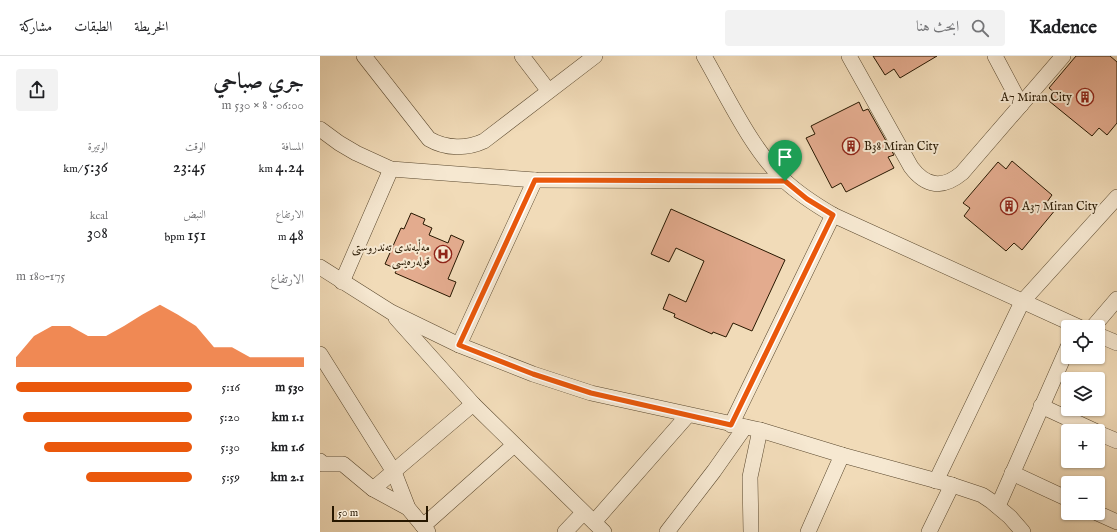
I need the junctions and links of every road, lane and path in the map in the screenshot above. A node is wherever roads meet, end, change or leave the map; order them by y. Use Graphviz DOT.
graph roads {
  1 [pos="364,56"];
  2 [pos="522,56"];
  3 [pos="595,56"];
  4 [pos="704,56"];
  5 [pos="849,56"];
  6 [pos="994,56"];
  7 [pos="1063,56"];
  8 [pos="548,90"];
  9 [pos="1021,105"];
  10 [pos="320,129"];
  11 [pos="391,169"];
  12 [pos="535,180"];
  13 [pos="785,181"];
  14 [pos="1117,197"];
  15 [pos="833,215"];
  16 [pos="320,267"];
  17 [pos="342,282"];
  18 [pos="1117,299"];
  19 [pos="1022,302"];
  20 [pos="391,312"];
  21 [pos="1062,320"];
  22 [pos="1098,320"];
  23 [pos="1105,338"];
  24 [pos="1117,343"];
  25 [pos="459,345"];
  26 [pos="320,354"];
  27 [pos="1061,362"];
  28 [pos="473,404"];
  29 [pos="1041,406"];
  30 [pos="688,415"];
  31 [pos="1079,424"];
  32 [pos="738,426"];
  33 [pos="760,430"];
  34 [pos="1105,436"];
  35 [pos="1117,441"];
  36 [pos="514,445"];
  37 [pos="842,455"];
  38 [pos="320,461"];
  39 [pos="394,472"];
  40 [pos="1012,473"];
  41 [pos="936,481"];
  42 [pos="952,485"];
  43 [pos="373,489"];
  44 [pos="1061,496"];
  45 [pos="998,506"];
  46 [pos="408,508"];
  47 [pos="1105,517"];
  48 [pos="594,522"];
  49 [pos="1117,522"];
  50 [pos="426,529"];
  51 [pos="565,532"];
  52 [pos="667,532"];
  53 [pos="751,532"];
  54 [pos="808,532"];
  55 [pos="929,532"];
  56 [pos="1023,532"];
  1 -- 8 [label="street"];
  2 -- 8 [label="street"];
  3 -- 8 [label="street"];
  4 -- 13 [label="street"];
  5 -- 9 [label="street"];
  6 -- 9 [label="street"];
  7 -- 9 [label="street"];
  10 -- 11 [label="street"];
  11 -- 12 [label="street"];
  11 -- 17 [label="street"];
  12 -- 13 [label="street"];
  12 -- 25 [label="street"];
  13 -- 15 [label="street"];
  14 -- 19 [label="street"];
  15 -- 19 [label="street"];
  15 -- 32 [label="street"];
  16 -- 17 [label="street"];
  17 -- 20 [label="street"];
  18 -- 22 [label="street"];
  19 -- 21 [label="street"];
  19 -- 41 [label="street"];
  20 -- 25 [label="street"];
  20 -- 28 [label="street"];
  23 -- 24 [label="street"];
  25 -- 30 [label="street"];
  26 -- 39 [label="street"];
  27 -- 29 [label="street"];
  28 -- 36 [label="street"];
  28 -- 39 [label="street"];
  29 -- 31 [label="street"];
  29 -- 40 [label="street"];
  30 -- 32 [label="street"];
  30 -- 48 [label="street"];
  32 -- 33 [label="street"];
  32 -- 52 [label="street"];
  33 -- 37 [label="street"];
  33 -- 53 [label="street"];
  34 -- 35 [label="street"];
  36 -- 48 [label="street"];
  36 -- 50 [label="street"];
  37 -- 41 [label="street"];
  37 -- 54 [label="street"];
  38 -- 43 [label="street"];
  39 -- 43 [label="street"];
  39 -- 46 [label="street"];
  40 -- 44 [label="street"];
  40 -- 45 [label="street"];
  41 -- 42 [label="street"];
  42 -- 45 [label="street"];
  42 -- 55 [label="street"];
  43 -- 46 [label="street"];
  45 -- 56 [label="street"];
  46 -- 50 [label="street"];
  47 -- 49 [label="street"];
  48 -- 51 [label="street"];
}
